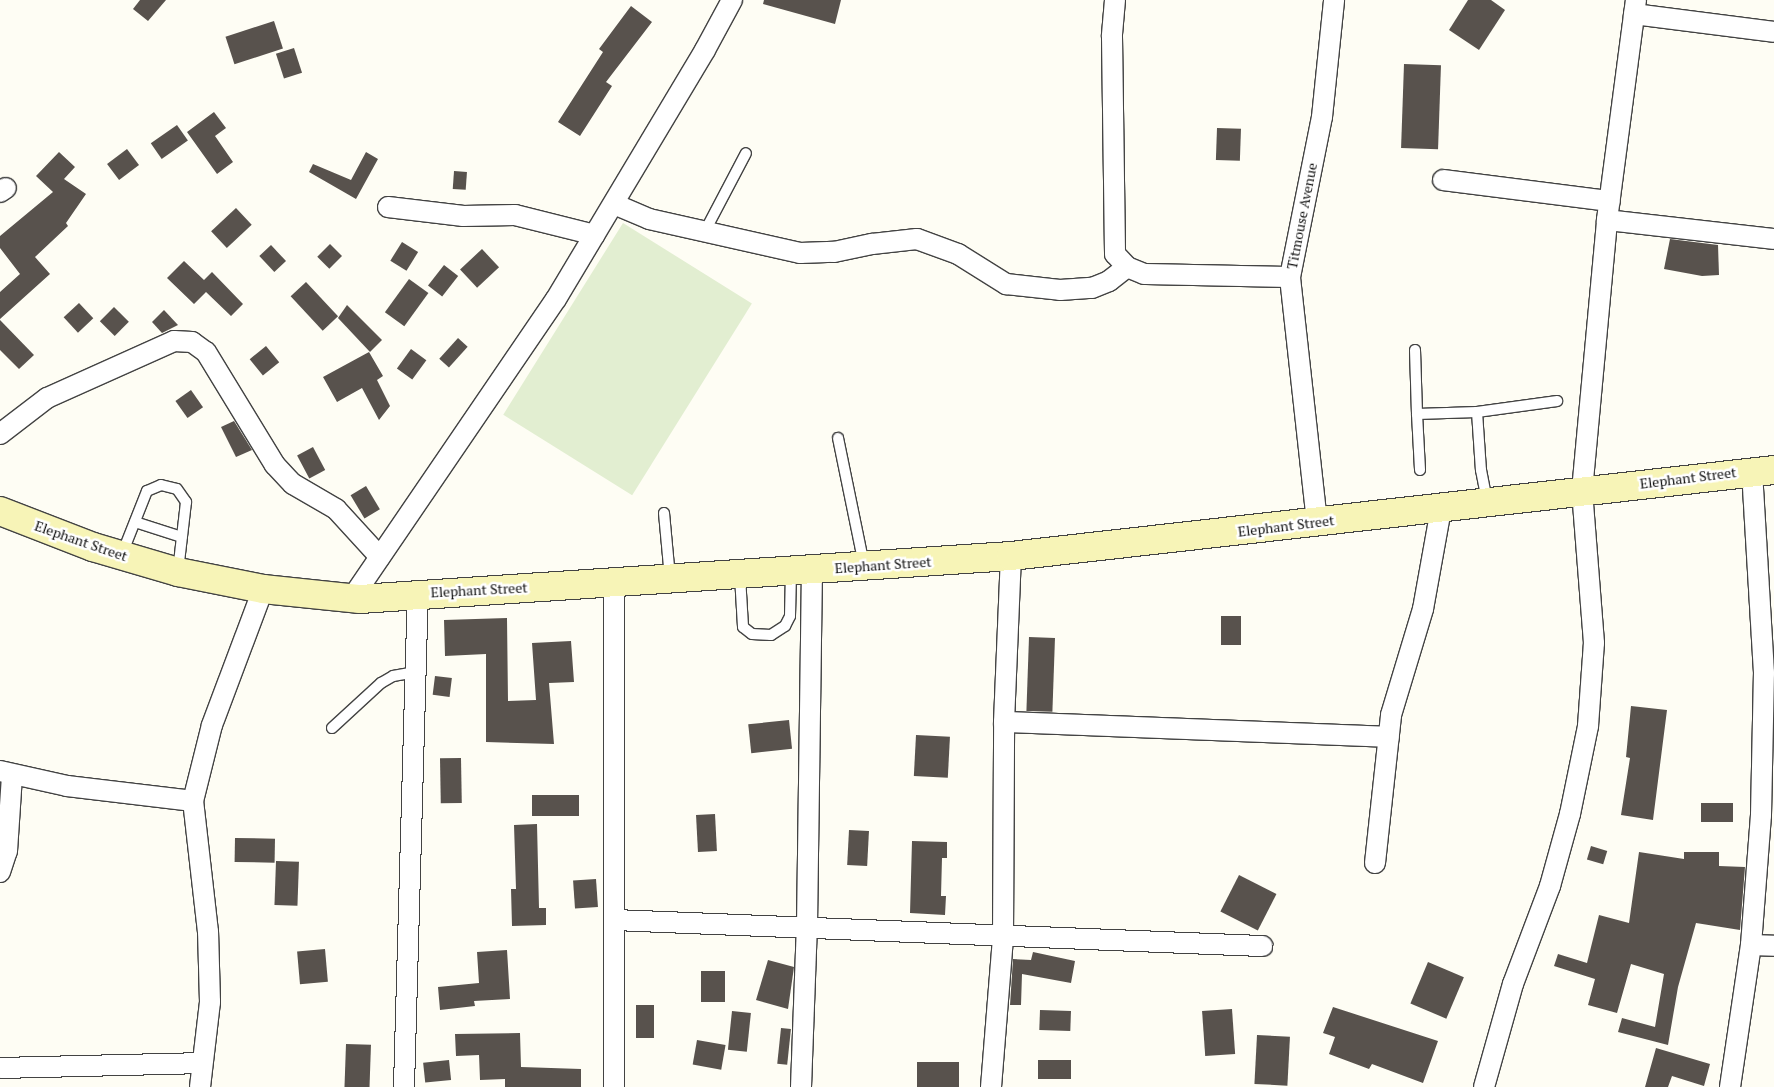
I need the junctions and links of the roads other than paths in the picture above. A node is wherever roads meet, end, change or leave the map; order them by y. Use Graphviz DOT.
graph roads {
  1 [pos="732,0"];
  2 [pos="1114,0"];
  3 [pos="1334,0"];
  4 [pos="1635,7"];
  5 [pos="1774,32"];
  6 [pos="746,153"];
  7 [pos="1444,180"];
  8 [pos="614,204"];
  9 [pos="388,207"];
  10 [pos="1609,211"];
  11 [pos="704,233"];
  12 [pos="595,235"];
  13 [pos="1774,239"];
  14 [pos="1127,266"];
  15 [pos="1290,277"];
  16 [pos="1415,350"];
  17 [pos="1556,401"];
  18 [pos="1477,412"];
  19 [pos="1417,414"];
  20 [pos="0,434"];
  21 [pos="838,438"];
  22 [pos="1420,470"];
  23 [pos="1763,470"];
  24 [pos="1582,491"];
  25 [pos="1487,503"];
  26 [pos="1441,509"];
  27 [pos="0,511"];
  28 [pos="664,513"];
  29 [pos="135,522"];
  30 [pos="1317,522"];
  31 [pos="182,537"];
  32 [pos="122,555"];
  33 [pos="1011,556"];
  34 [pos="380,557"];
  35 [pos="865,566"];
  36 [pos="801,571"];
  37 [pos="178,572"];
  38 [pos="740,575"];
  39 [pos="671,579"];
  40 [pos="614,582"];
  41 [pos="263,589"];
  42 [pos="418,594"];
  43 [pos="352,598"];
  44 [pos="416,672"];
  45 [pos="1769,674"];
  46 [pos="1004,722"];
  47 [pos="332,728"];
  48 [pos="1389,737"];
  49 [pos="6,773"];
  50 [pos="193,801"];
  51 [pos="1768,815"];
  52 [pos="1375,863"];
  53 [pos="0,872"];
  54 [pos="614,920"];
  55 [pos="807,926"];
  56 [pos="1003,937"];
  57 [pos="1751,945"];
  58 [pos="1262,946"];
  59 [pos="1774,946"];
  60 [pos="201,1063"];
  61 [pos="0,1068"];
  62 [pos="200,1087"];
  63 [pos="404,1087"];
  64 [pos="614,1087"];
  65 [pos="801,1087"];
  66 [pos="991,1087"];
  67 [pos="1484,1087"];
  68 [pos="1730,1087"];
  1 -- 8 [label="street"];
  2 -- 14 [label="street"];
  3 -- 15 [label="street, Titmouse Avenue"];
  4 -- 5 [label="street"];
  4 -- 10 [label="street"];
  6 -- 11 [label="lane"];
  7 -- 10 [label="street"];
  8 -- 11 [label="street"];
  8 -- 12 [label="street"];
  9 -- 12 [label="street"];
  10 -- 13 [label="street"];
  10 -- 24 [label="street"];
  11 -- 14 [label="street"];
  12 -- 34 [label="street"];
  14 -- 15 [label="street"];
  15 -- 30 [label="street, Titmouse Avenue"];
  16 -- 19 [label="lane"];
  17 -- 18 [label="lane"];
  18 -- 19 [label="lane"];
  18 -- 25 [label="lane"];
  19 -- 22 [label="lane"];
  20 -- 34 [label="street"];
  21 -- 35 [label="lane"];
  23 -- 24 [label="main road, Elephant Street"];
  23 -- 45 [label="street"];
  24 -- 25 [label="main road, Elephant Street"];
  24 -- 67 [label="street"];
  25 -- 26 [label="main road, Elephant Street"];
  26 -- 30 [label="main road, Elephant Street"];
  26 -- 48 [label="street"];
  27 -- 32 [label="main road, Elephant Street"];
  28 -- 39 [label="lane"];
  29 -- 31 [label="lane"];
  29 -- 31 [label="lane"];
  29 -- 32 [label="lane"];
  30 -- 33 [label="main road, Elephant Street"];
  31 -- 37 [label="lane"];
  32 -- 37 [label="main road, Elephant Street"];
  33 -- 35 [label="main road, Elephant Street"];
  33 -- 46 [label="street"];
  34 -- 43 [label="street"];
  35 -- 36 [label="main road, Elephant Street"];
  36 -- 38 [label="main road, Elephant Street"];
  36 -- 38 [label="lane"];
  36 -- 55 [label="street"];
  37 -- 41 [label="main road, Elephant Street"];
  38 -- 39 [label="main road, Elephant Street"];
  39 -- 40 [label="main road, Elephant Street"];
  40 -- 42 [label="main road, Elephant Street"];
  40 -- 54 [label="street"];
  41 -- 43 [label="main road, Elephant Street"];
  41 -- 50 [label="street"];
  42 -- 43 [label="main road, Elephant Street"];
  42 -- 44 [label="street"];
  44 -- 47 [label="lane"];
  44 -- 63 [label="street"];
  45 -- 51 [label="street"];
  46 -- 48 [label="street"];
  46 -- 56 [label="street"];
  48 -- 52 [label="street"];
  49 -- 50 [label="street"];
  49 -- 53 [label="street"];
  50 -- 60 [label="street"];
  51 -- 57 [label="street"];
  54 -- 55 [label="street"];
  54 -- 64 [label="street"];
  55 -- 56 [label="street"];
  55 -- 65 [label="street"];
  56 -- 58 [label="street"];
  56 -- 66 [label="street"];
  57 -- 59 [label="street"];
  57 -- 68 [label="street"];
  60 -- 61 [label="street"];
  60 -- 62 [label="street"];
}
